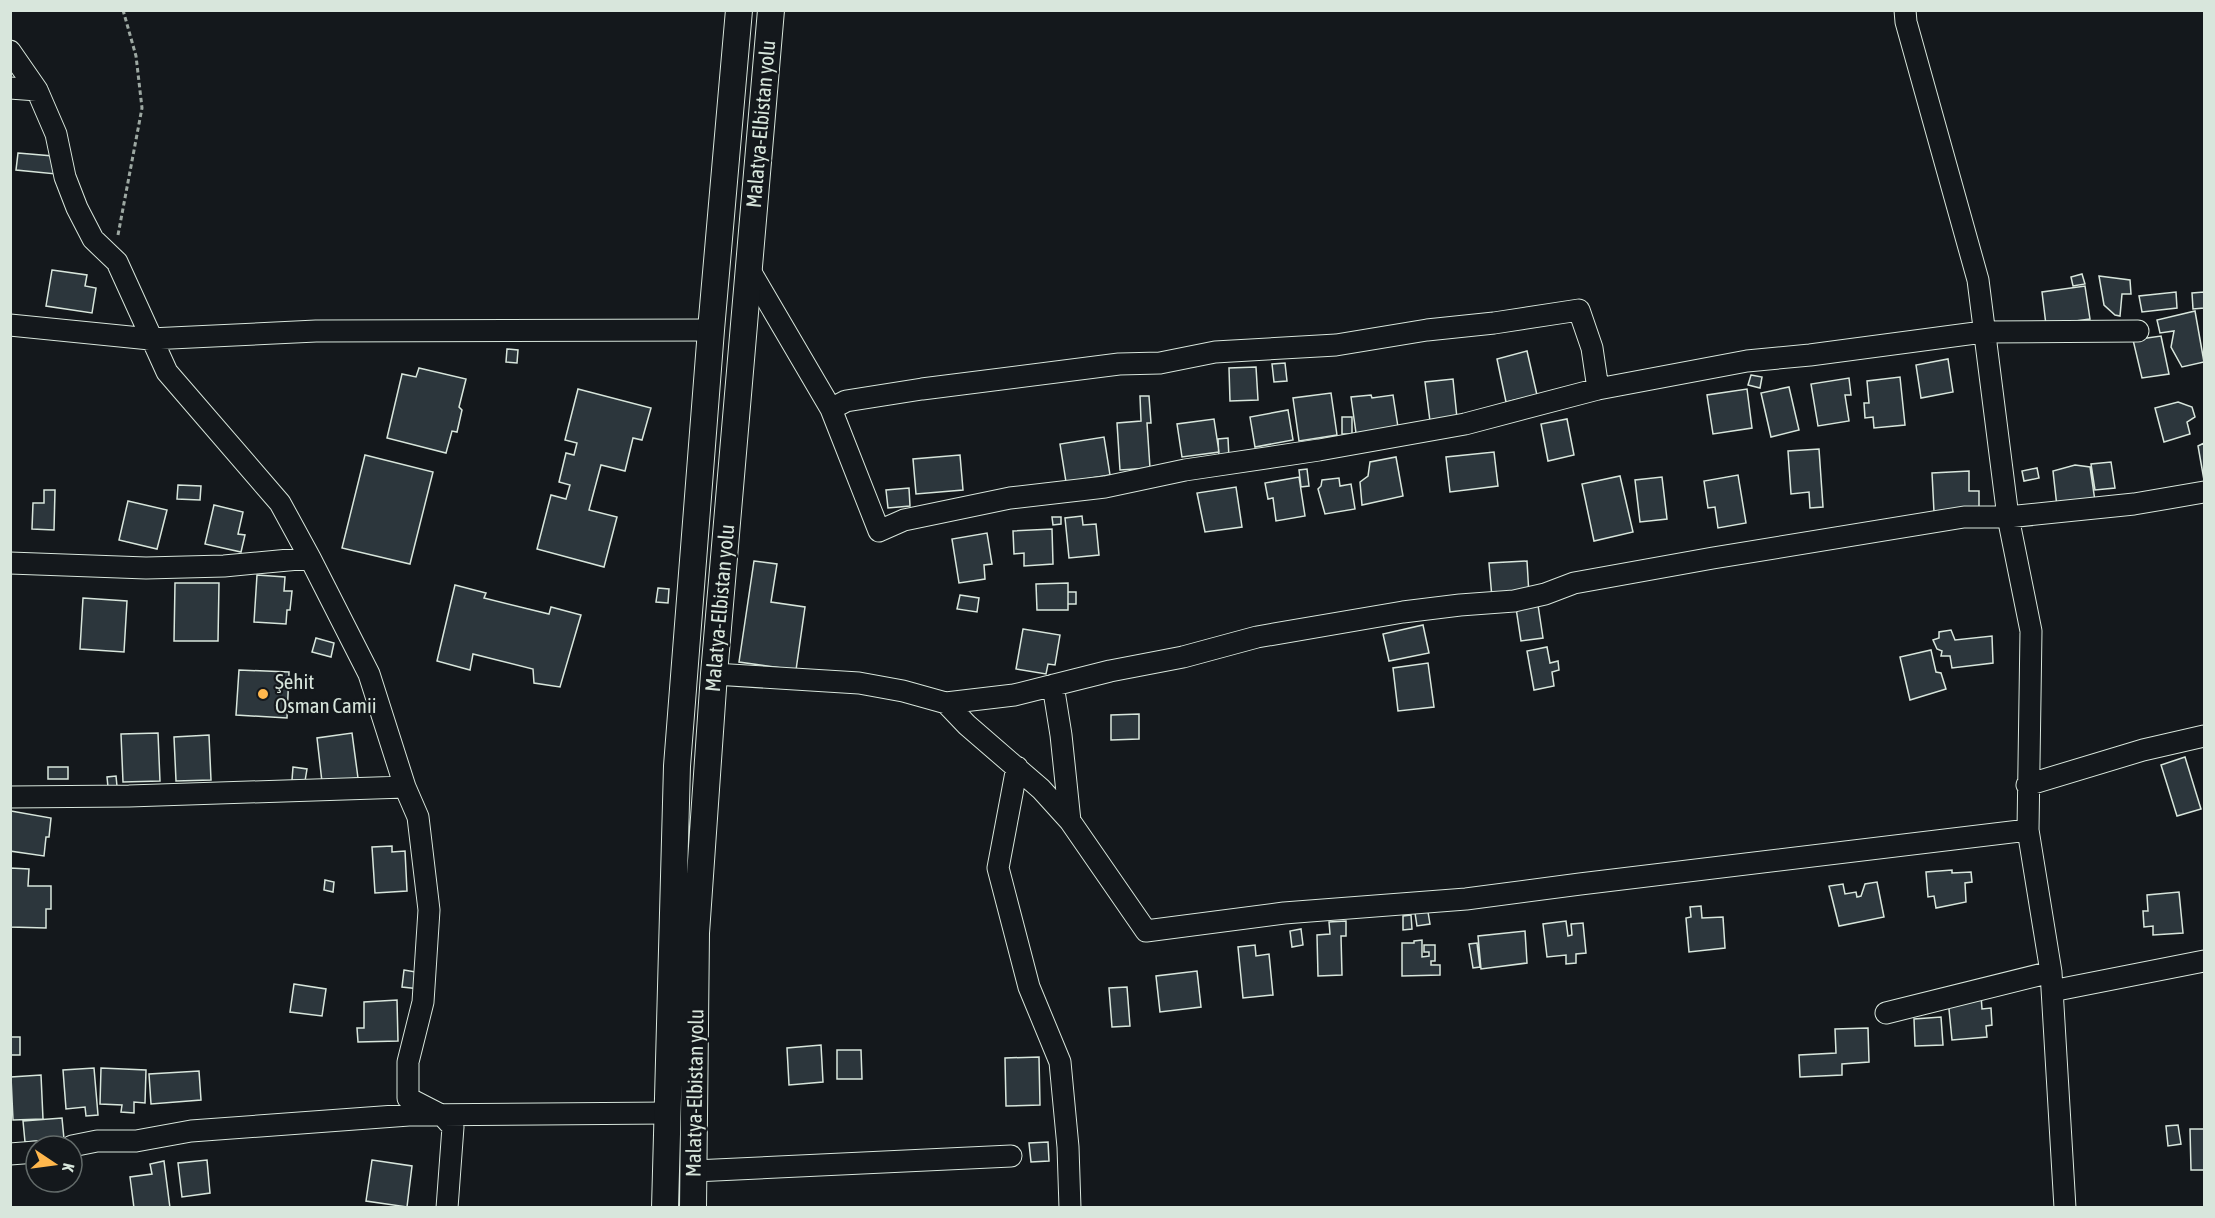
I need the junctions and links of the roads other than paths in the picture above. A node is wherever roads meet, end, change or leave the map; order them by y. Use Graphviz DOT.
graph roads {
  1 [pos="739,10"];
  2 [pos="771,10"];
  3 [pos="1905,10"];
  4 [pos="10,51"];
  5 [pos="10,88"];
  6 [pos="37,90"];
  7 [pos="749,269"];
  8 [pos="10,325"];
  9 [pos="711,330"];
  10 [pos="2138,330"];
  11 [pos="1983,332"];
  12 [pos="150,339"];
  13 [pos="1598,389"];
  14 [pos="831,410"];
  15 [pos="2205,492"];
  16 [pos="2008,518"];
  17 [pos="310,558"];
  18 [pos="10,563"];
  19 [pos="714,674"];
  20 [pos="1053,685"];
  21 [pos="946,703"];
  22 [pos="2205,736"];
  23 [pos="1017,768"];
  24 [pos="2027,785"];
  25 [pos="405,788"];
  26 [pos="10,797"];
  27 [pos="1070,821"];
  28 [pos="2028,830"];
  29 [pos="2205,962"];
  30 [pos="2051,980"];
  31 [pos="1886,1013"];
  32 [pos="668,1113"];
  33 [pos="443,1116"];
  34 [pos="84,1144"];
  35 [pos="1011,1156"];
  36 [pos="694,1171"];
  37 [pos="447,1208"];
  38 [pos="665,1208"];
  39 [pos="693,1208"];
  40 [pos="1070,1208"];
  41 [pos="2065,1208"];
  1 -- 9 [label="main road, Malatya-Elbistan yolu"];
  2 -- 7 [label="main road, Malatya-Elbistan yolu"];
  3 -- 11 [label="street"];
  4 -- 6 [label="street"];
  5 -- 6 [label="street"];
  6 -- 12 [label="street"];
  7 -- 14 [label="street"];
  7 -- 19 [label="main road, Malatya-Elbistan yolu"];
  8 -- 12 [label="street"];
  9 -- 12 [label="street"];
  9 -- 32 [label="main road, Malatya-Elbistan yolu"];
  10 -- 11 [label="street"];
  11 -- 13 [label="street"];
  11 -- 16 [label="street"];
  12 -- 17 [label="street"];
  13 -- 14 [label="street"];
  13 -- 14 [label="street"];
  15 -- 16 [label="street"];
  16 -- 20 [label="street"];
  16 -- 24 [label="street"];
  17 -- 18 [label="street"];
  17 -- 25 [label="street"];
  19 -- 21 [label="street"];
  19 -- 36 [label="main road, Malatya-Elbistan yolu"];
  20 -- 21 [label="street"];
  20 -- 27 [label="street"];
  21 -- 23 [label="street"];
  22 -- 24 [label="street"];
  23 -- 27 [label="street"];
  23 -- 40 [label="street"];
  24 -- 28 [label="street"];
  25 -- 26 [label="street"];
  25 -- 33 [label="street"];
  27 -- 28 [label="street"];
  28 -- 30 [label="street"];
  29 -- 30 [label="street"];
  30 -- 31 [label="street"];
  30 -- 41 [label="street"];
  32 -- 33 [label="street"];
  32 -- 38 [label="main road, Malatya-Elbistan yolu"];
  33 -- 34 [label="street"];
  33 -- 37 [label="street"];
  35 -- 36 [label="street"];
  36 -- 39 [label="main road, Malatya-Elbistan yolu"];
}
